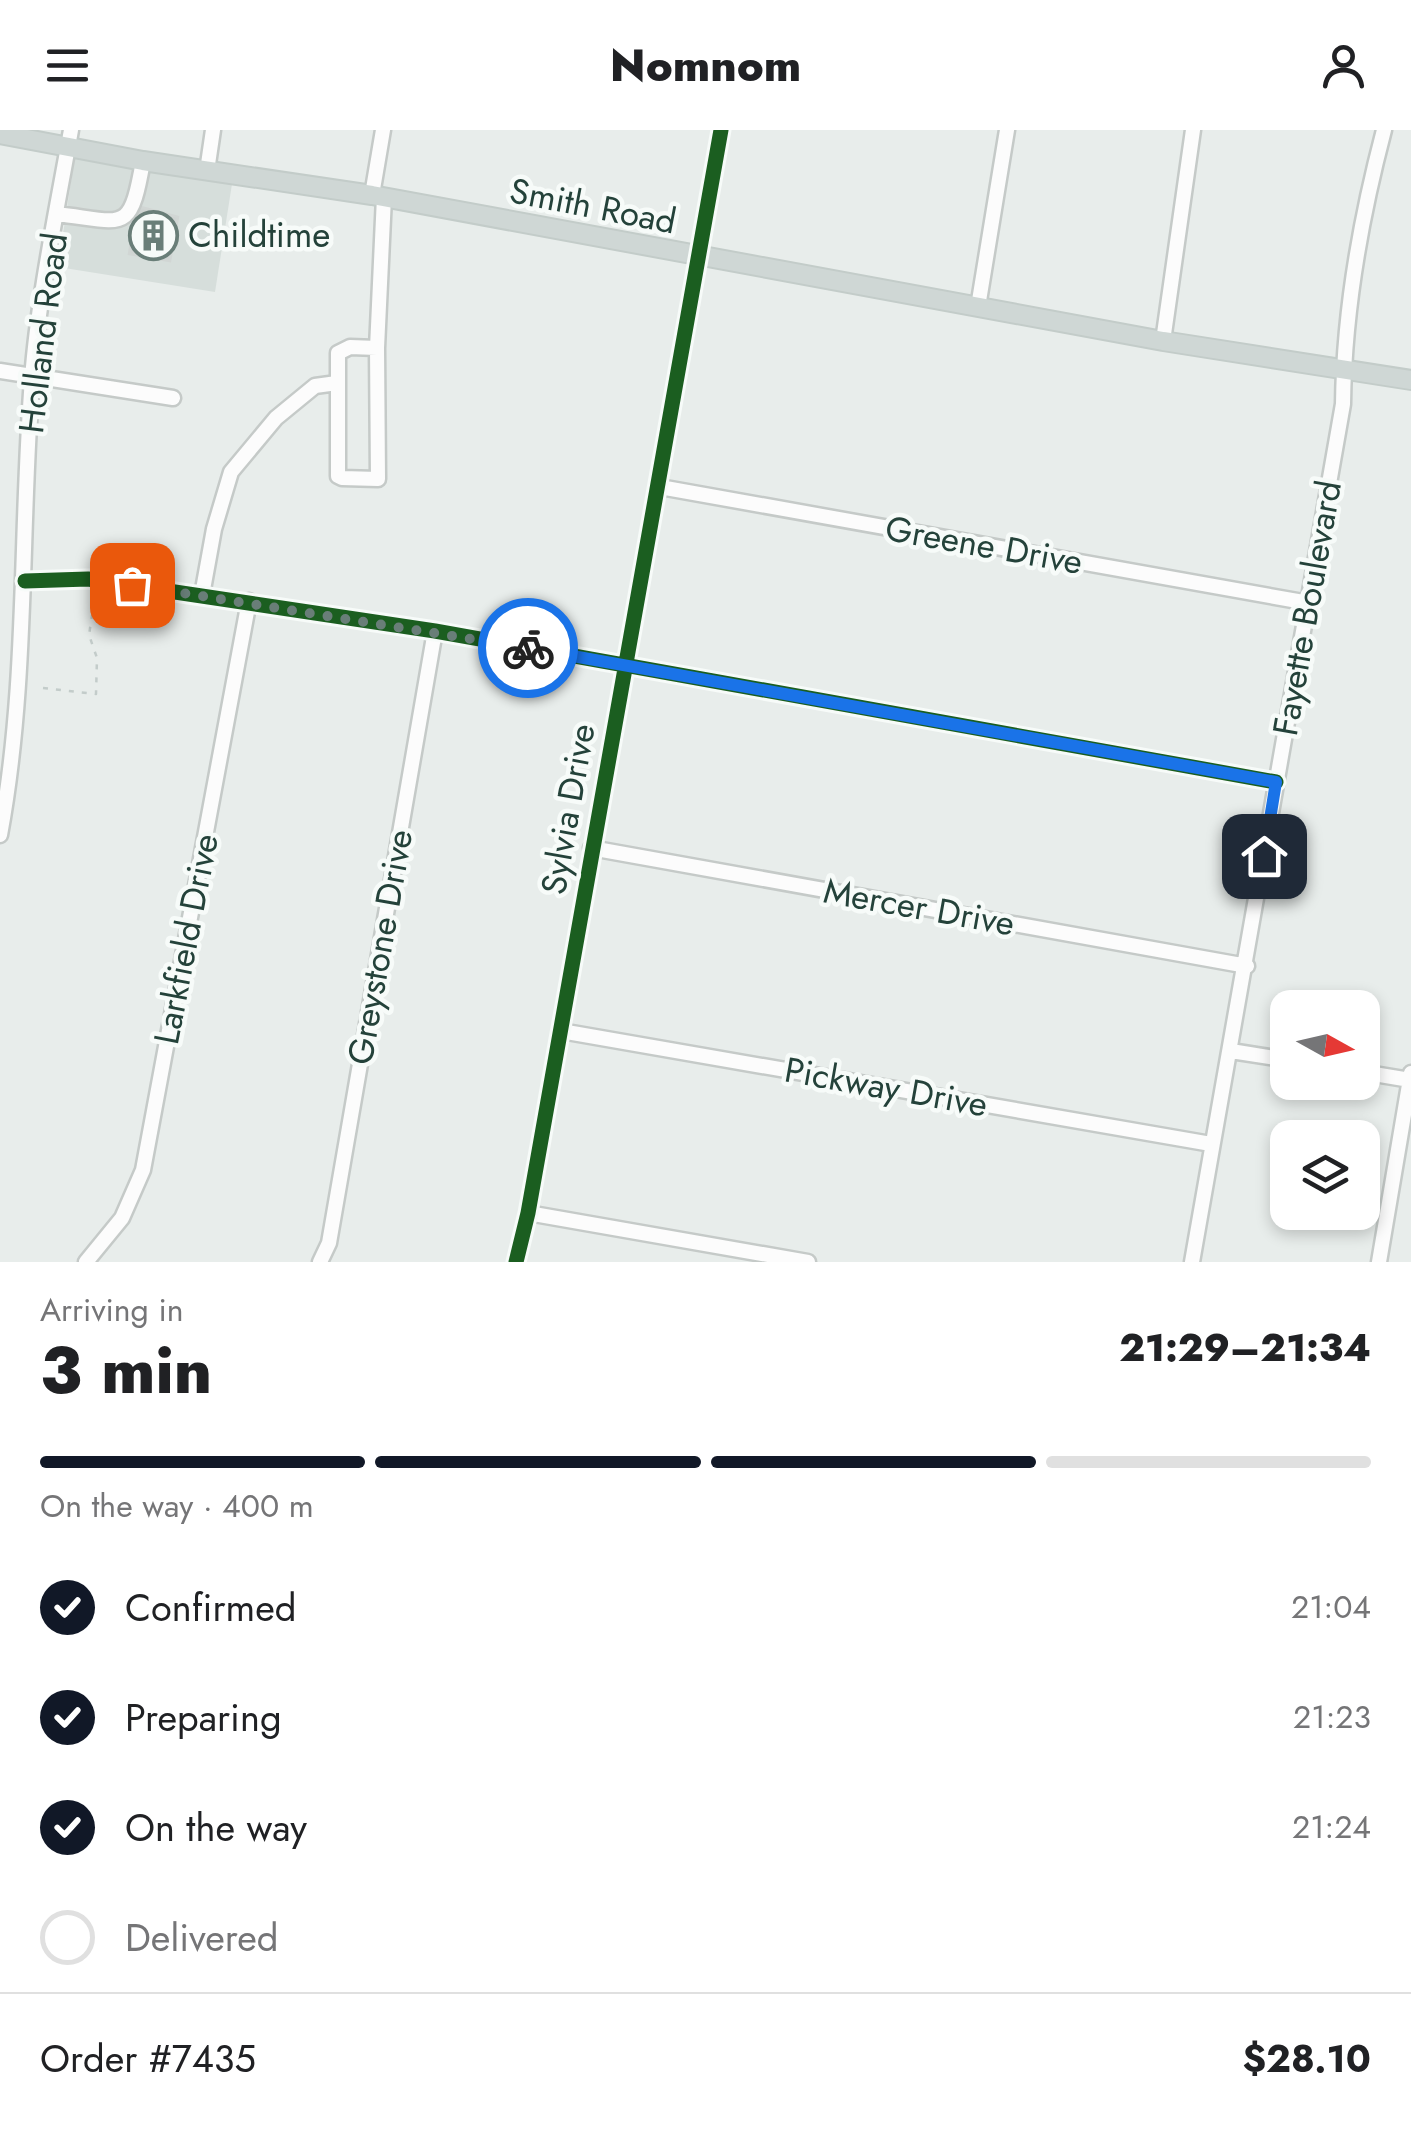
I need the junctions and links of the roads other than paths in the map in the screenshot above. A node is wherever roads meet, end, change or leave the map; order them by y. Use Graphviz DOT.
graph roads {
  1 [pos="213,130"];
  2 [pos="384,130"];
  3 [pos="721,130"];
  4 [pos="1007,130"];
  5 [pos="1192,130"];
  6 [pos="1384,130"];
  7 [pos="0,134"];
  8 [pos="70,138"];
  9 [pos="143,161"];
  10 [pos="207,170"];
  11 [pos="378,196"];
  12 [pos="57,214"];
  13 [pos="700,257"];
  14 [pos="978,307"];
  15 [pos="1163,341"];
  16 [pos="377,348"];
  17 [pos="1344,367"];
  18 [pos="0,370"];
  19 [pos="32,376"];
  20 [pos="1411,380"];
  21 [pos="338,383"];
  22 [pos="173,398"];
  23 [pos="660,487"];
  24 [pos="25,581"];
  25 [pos="202,595"];
  26 [pos="249,602"];
  27 [pos="1309,604"];
  28 [pos="435,631"];
  29 [pos="624,665"];
  30 [pos="6,772"];
  31 [pos="1276,782"];
  32 [pos="0,834"];
  33 [pos="591,848"];
  34 [pos="1247,966"];
  35 [pos="561,1030"];
  36 [pos="1231,1050"];
  37 [pos="1270,1057"];
  38 [pos="1380,1074"];
  39 [pos="1410,1077"];
  40 [pos="1211,1144"];
  41 [pos="528,1213"];
  42 [pos="86,1262"];
  43 [pos="320,1262"];
  44 [pos="516,1262"];
  45 [pos="808,1262"];
  46 [pos="1192,1262"];
  47 [pos="1380,1262"];
  1 -- 10 [label="street"];
  2 -- 11 [label="street"];
  3 -- 13 [label="street, Sylvia Drive"];
  4 -- 14 [label="street"];
  5 -- 15 [label="street"];
  6 -- 17 [label="street, Fayette Boulevard"];
  7 -- 8 [label="main road, Smith Road"];
  8 -- 9 [label="main road, Smith Road"];
  8 -- 12 [label="street, Holland Road"];
  9 -- 10 [label="main road, Smith Road"];
  9 -- 12 [label="street"];
  10 -- 11 [label="main road, Smith Road"];
  11 -- 13 [label="main road, Smith Road"];
  11 -- 16 [label="street"];
  12 -- 19 [label="street, Holland Road"];
  13 -- 14 [label="main road, Smith Road"];
  13 -- 23 [label="street, Sylvia Drive"];
  14 -- 15 [label="main road, Smith Road"];
  15 -- 17 [label="main road, Smith Road"];
  16 -- 21 [label="street"];
  16 -- 21 [label="street"];
  17 -- 20 [label="main road, Smith Road"];
  17 -- 27 [label="street, Fayette Boulevard"];
  18 -- 19 [label="street"];
  19 -- 22 [label="street"];
  19 -- 24 [label="street, Holland Road"];
  21 -- 25 [label="street"];
  23 -- 27 [label="street, Greene Drive"];
  23 -- 29 [label="street, Sylvia Drive"];
  24 -- 25 [label="street"];
  24 -- 30 [label="street, Holland Road"];
  25 -- 26 [label="street"];
  26 -- 28 [label="street"];
  26 -- 42 [label="street, Larkfield Drive"];
  27 -- 31 [label="street, Fayette Boulevard"];
  28 -- 29 [label="street"];
  28 -- 43 [label="street, Greystone Drive"];
  29 -- 31 [label="street"];
  29 -- 33 [label="street, Sylvia Drive"];
  30 -- 32 [label="street, Holland Road"];
  31 -- 34 [label="street, Fayette Boulevard"];
  33 -- 34 [label="street, Mercer Drive"];
  33 -- 35 [label="street, Sylvia Drive"];
  34 -- 36 [label="street, Fayette Boulevard"];
  35 -- 40 [label="street, Pickway Drive"];
  35 -- 41 [label="street, Sylvia Drive"];
  36 -- 37 [label="street"];
  36 -- 40 [label="street, Fayette Boulevard"];
  38 -- 39 [label="street"];
  39 -- 47 [label="street"];
  40 -- 46 [label="street, Fayette Boulevard"];
  41 -- 44 [label="street, Sylvia Drive"];
  41 -- 45 [label="street"];
}
